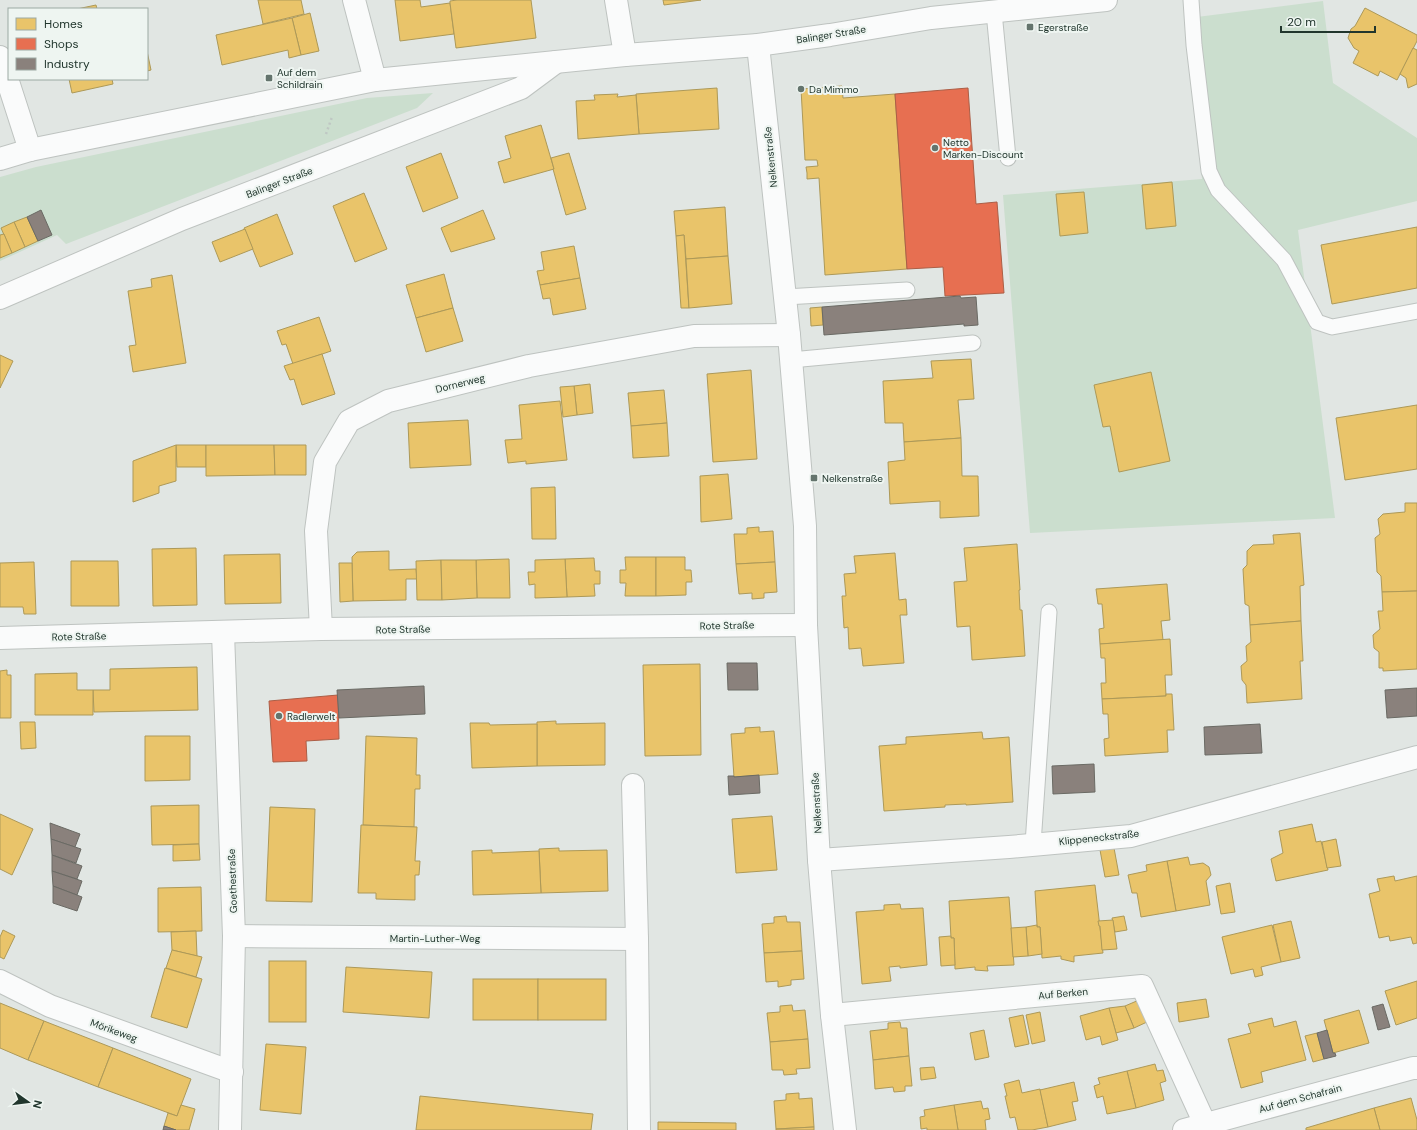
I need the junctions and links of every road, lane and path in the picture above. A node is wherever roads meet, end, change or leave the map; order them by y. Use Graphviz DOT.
graph roads {
  1 [pos="354,0"];
  2 [pos="616,0"];
  3 [pos="1106,0"];
  4 [pos="1191,0"];
  5 [pos="930,9"];
  6 [pos="994,12"];
  7 [pos="758,45"];
  8 [pos="624,55"];
  9 [pos="0,58"];
  10 [pos="556,62"];
  11 [pos="375,80"];
  12 [pos="342,87"];
  13 [pos="30,150"];
  14 [pos="1008,158"];
  15 [pos="0,159"];
  16 [pos="315,168"];
  17 [pos="907,290"];
  18 [pos="785,297"];
  19 [pos="0,298"];
  20 [pos="1417,311"];
  21 [pos="789,335"];
  22 [pos="973,343"];
  23 [pos="791,360"];
  24 [pos="1049,612"];
  25 [pos="806,624"];
  26 [pos="321,630"];
  27 [pos="223,633"];
  28 [pos="0,638"];
  29 [pos="1417,757"];
  30 [pos="633,785"];
  31 [pos="1033,844"];
  32 [pos="819,860"];
  33 [pos="234,936"];
  34 [pos="637,939"];
  35 [pos="0,981"];
  36 [pos="832,1014"];
  37 [pos="1417,1068"];
  38 [pos="232,1072"];
  39 [pos="1205,1124"];
  40 [pos="230,1130"];
  41 [pos="639,1130"];
  42 [pos="845,1130"];
  43 [pos="1184,1130"];
  1 -- 11 [label="street"];
  2 -- 8 [label="street"];
  3 -- 6 [label="street, Balinger Straße"];
  4 -- 20 [label="lane"];
  5 -- 6 [label="street, Balinger Straße"];
  5 -- 7 [label="street, Balinger Straße"];
  6 -- 14 [label="lane"];
  7 -- 8 [label="street, Balinger Straße"];
  7 -- 18 [label="street, Nelkenstraße"];
  8 -- 10 [label="street, Balinger Straße"];
  9 -- 13 [label="street"];
  10 -- 11 [label="street, Balinger Straße"];
  10 -- 16 [label="street, Balinger Straße"];
  11 -- 12 [label="street, Balinger Straße"];
  12 -- 13 [label="street, Balinger Straße"];
  12 -- 16 [label="path"];
  13 -- 15 [label="street, Balinger Straße"];
  16 -- 19 [label="street, Balinger Straße"];
  17 -- 18 [label="lane"];
  18 -- 21 [label="street, Nelkenstraße"];
  21 -- 23 [label="street, Nelkenstraße"];
  21 -- 26 [label="street, Dornerweg"];
  22 -- 23 [label="lane"];
  23 -- 25 [label="street, Nelkenstraße"];
  24 -- 31 [label="lane"];
  25 -- 26 [label="street, Rote Straße"];
  25 -- 32 [label="street, Nelkenstraße"];
  26 -- 27 [label="street, Rote Straße"];
  27 -- 28 [label="street, Rote Straße"];
  27 -- 33 [label="street, Goethestraße"];
  29 -- 31 [label="street, Klippeneckstraße"];
  30 -- 34 [label="street"];
  31 -- 32 [label="street, Klippeneckstraße"];
  32 -- 36 [label="street, Nelkenstraße"];
  33 -- 34 [label="street, Martin-Luther-Weg"];
  33 -- 38 [label="street, Goethestraße"];
  34 -- 41 [label="street"];
  35 -- 38 [label="street, Mörikeweg"];
  36 -- 39 [label="street, Auf Berken"];
  36 -- 42 [label="street, Nelkenstraße"];
  37 -- 39 [label="street, Auf dem Schafrain"];
  38 -- 40 [label="street, Goethestraße"];
  39 -- 43 [label="street, Auf dem Schafrain"];
}
